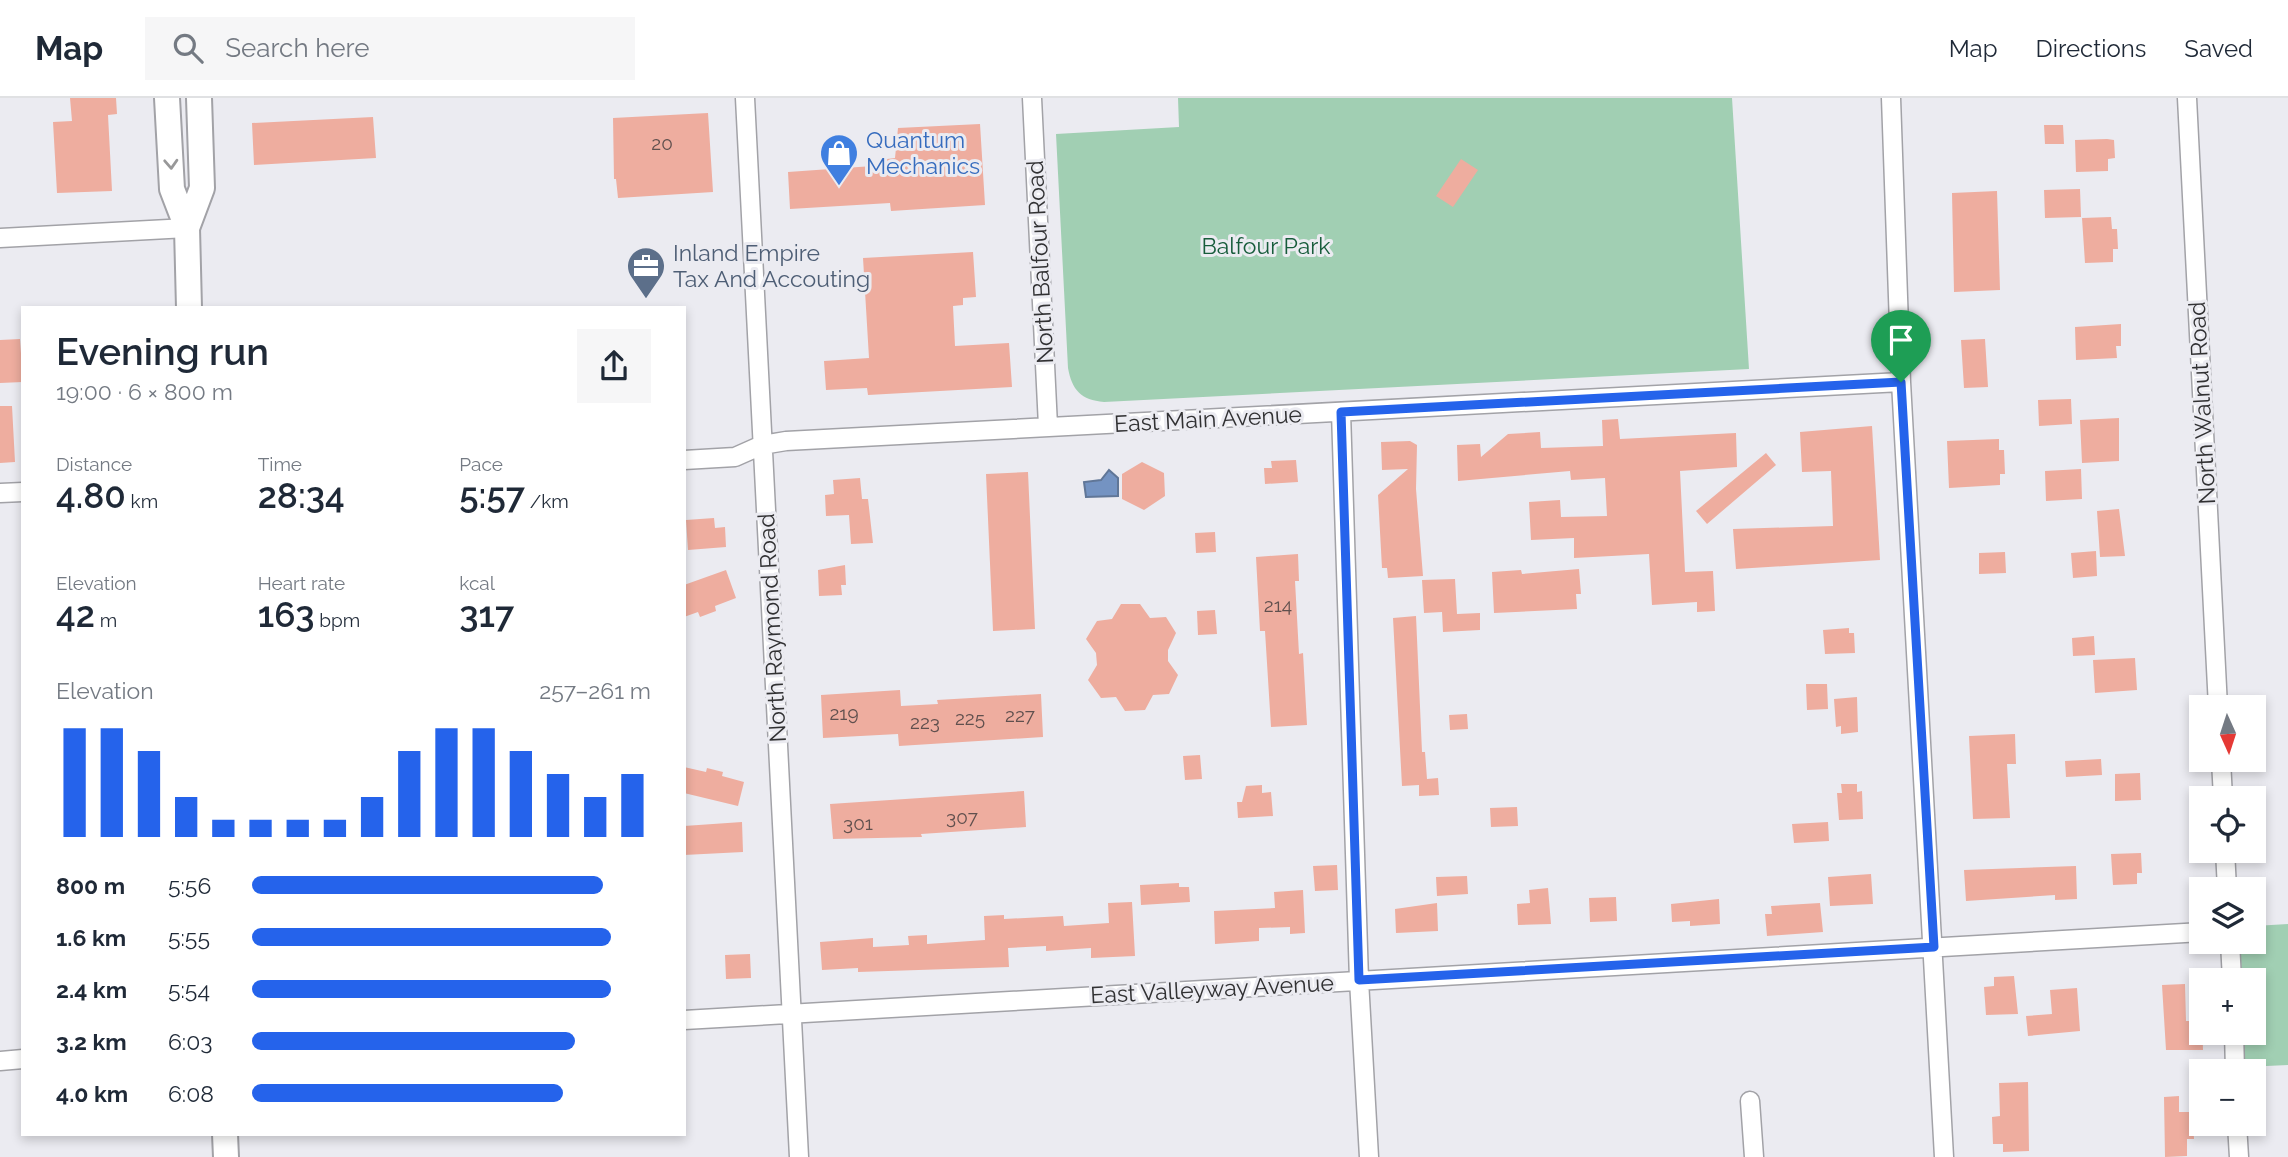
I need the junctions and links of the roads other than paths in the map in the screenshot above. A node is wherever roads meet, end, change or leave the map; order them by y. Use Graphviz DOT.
graph roads {
  1 [pos="167,98"];
  2 [pos="199,98"];
  3 [pos="745,98"];
  4 [pos="1032,98"];
  5 [pos="1891,98"];
  6 [pos="2187,98"];
  7 [pos="187,228"];
  8 [pos="0,238"];
  9 [pos="189,306"];
  10 [pos="1901,382"];
  11 [pos="1341,412"];
  12 [pos="1048,426"];
  13 [pos="762,445"];
  14 [pos="686,460"];
  15 [pos="21,492"];
  16 [pos="0,493"];
  17 [pos="2217,695"];
  18 [pos="2189,933"];
  19 [pos="1934,947"];
  20 [pos="1359,980"];
  21 [pos="793,1014"];
  22 [pos="686,1020"];
  23 [pos="21,1059"];
  24 [pos="0,1061"];
  25 [pos="1750,1101"];
  26 [pos="225,1136"];
  27 [pos="2238,1136"];
  28 [pos="226,1157"];
  29 [pos="799,1157"];
  30 [pos="1369,1157"];
  31 [pos="1754,1157"];
  32 [pos="1944,1157"];
  33 [pos="2239,1157"];
  1 -- 7 [label="main road, one-way"];
  2 -- 7 [label="main road"];
  3 -- 13 [label="street, North Raymond Road"];
  4 -- 12 [label="street, North Balfour Road"];
  5 -- 10 [label="street"];
  6 -- 17 [label="street, North Walnut Road"];
  7 -- 8 [label="street"];
  7 -- 9 [label="main road"];
  10 -- 11 [label="street, East Main Avenue"];
  10 -- 19 [label="street"];
  11 -- 12 [label="street, East Main Avenue"];
  11 -- 20 [label="street"];
  12 -- 13 [label="street, East Main Avenue"];
  13 -- 14 [label="street, East Main Avenue"];
  13 -- 21 [label="street, North Raymond Road"];
  15 -- 16 [label="street"];
  18 -- 19 [label="street, East Valleyway Avenue"];
  19 -- 20 [label="street, East Valleyway Avenue"];
  19 -- 32 [label="street"];
  20 -- 21 [label="street, East Valleyway Avenue"];
  20 -- 30 [label="street"];
  21 -- 22 [label="street, East Valleyway Avenue"];
  21 -- 29 [label="street, North Raymond Road"];
  23 -- 24 [label="street"];
  25 -- 31 [label="street"];
  26 -- 28 [label="main road"];
  27 -- 33 [label="street"];
}
